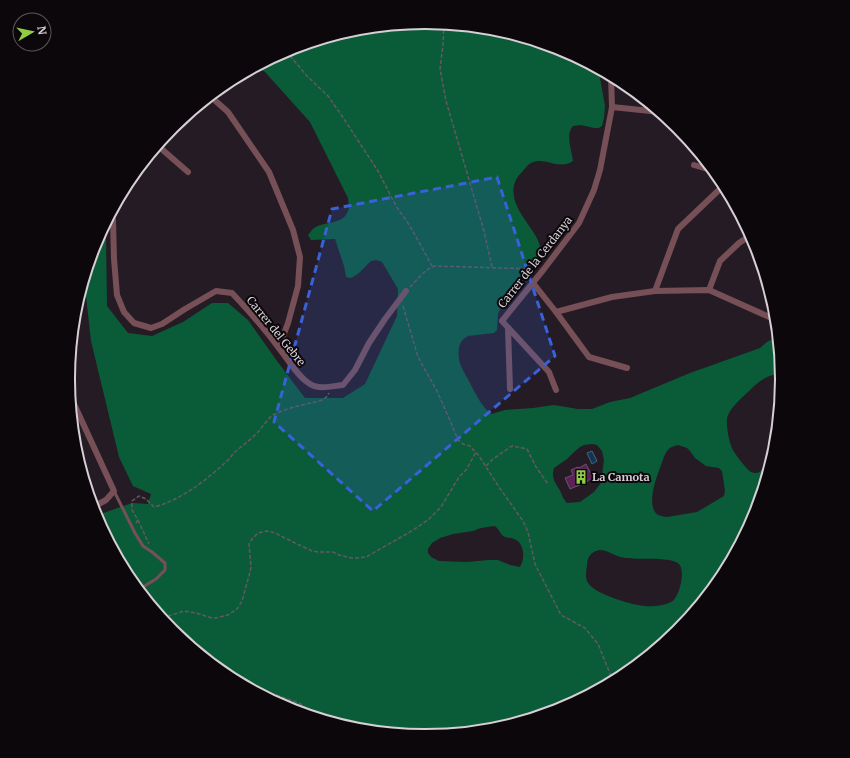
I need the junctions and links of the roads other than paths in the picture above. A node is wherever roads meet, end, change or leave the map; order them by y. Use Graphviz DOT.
graph roads {
  1 [pos="611,83"];
  2 [pos="214,100"];
  3 [pos="612,107"];
  4 [pos="650,111"];
  5 [pos="161,149"];
  6 [pos="694,165"];
  7 [pos="704,168"];
  8 [pos="188,172"];
  9 [pos="719,190"];
  10 [pos="113,220"];
  11 [pos="745,239"];
  12 [pos="533,283"];
  13 [pos="709,290"];
  14 [pos="406,291"];
  15 [pos="655,291"];
  16 [pos="556,312"];
  17 [pos="769,317"];
  18 [pos="508,328"];
  19 [pos="279,347"];
  20 [pos="627,368"];
  21 [pos="510,389"];
  22 [pos="556,390"];
  23 [pos="77,410"];
  24 [pos="114,491"];
  25 [pos="99,504"];
  26 [pos="143,587"];
  1 -- 3 [label="street, Carrer de la Cerdanya"];
  2 -- 19 [label="street"];
  3 -- 4 [label="street"];
  3 -- 12 [label="street, Carrer de la Cerdanya"];
  5 -- 8 [label="street"];
  6 -- 7 [label="street"];
  9 -- 15 [label="street"];
  10 -- 19 [label="street, Carrer del Gebre"];
  11 -- 13 [label="street"];
  12 -- 16 [label="street"];
  12 -- 18 [label="street, Carrer de la Cerdanya"];
  13 -- 15 [label="street"];
  13 -- 17 [label="street"];
  14 -- 19 [label="street, Carrer del Gebre"];
  15 -- 16 [label="street"];
  16 -- 20 [label="street"];
  18 -- 21 [label="street"];
  18 -- 22 [label="street"];
  23 -- 24 [label="street"];
  24 -- 25 [label="street"];
  24 -- 26 [label="lane"];
}
